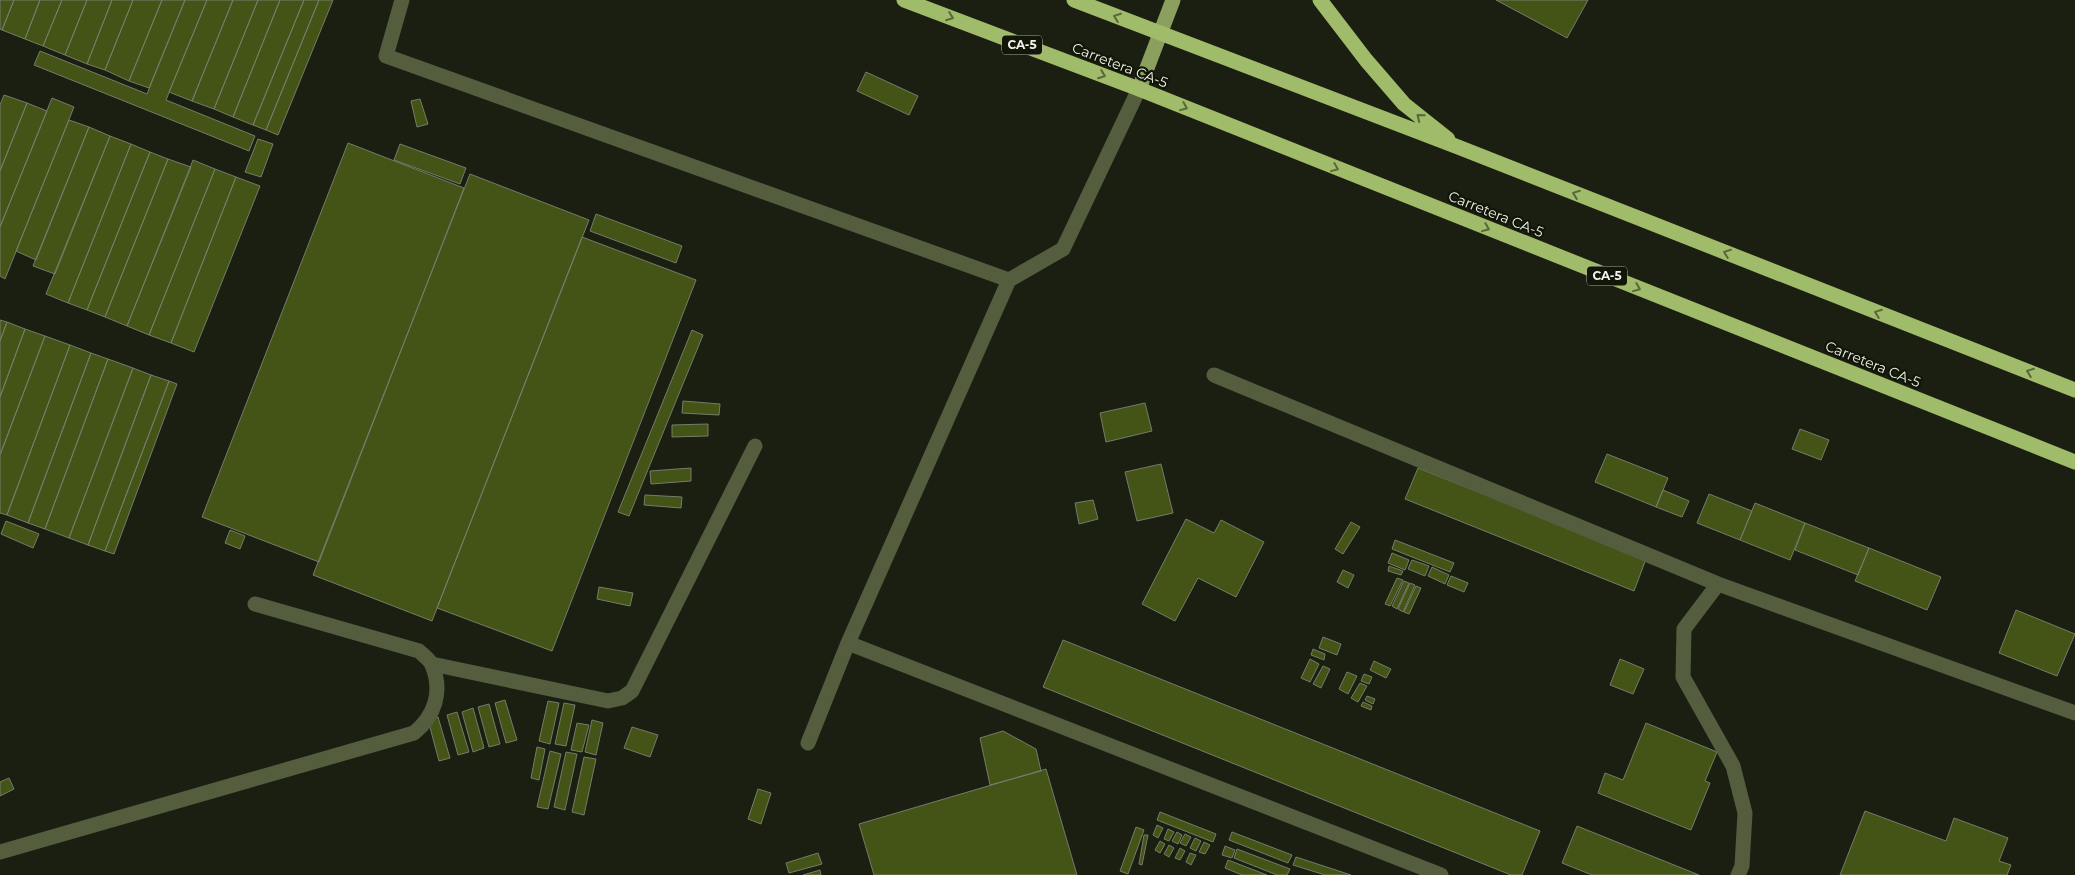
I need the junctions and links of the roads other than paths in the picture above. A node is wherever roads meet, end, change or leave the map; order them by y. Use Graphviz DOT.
graph roads {
  1 [pos="402,0"];
  2 [pos="904,0"];
  3 [pos="1074,0"];
  4 [pos="1173,0"];
  5 [pos="1320,0"];
  6 [pos="1161,34"];
  7 [pos="1139,89"];
  8 [pos="1458,147"];
  9 [pos="1009,280"];
  10 [pos="1214,375"];
  11 [pos="2075,390"];
  12 [pos="755,446"];
  13 [pos="2075,462"];
  14 [pos="1718,584"];
  15 [pos="255,604"];
  16 [pos="848,643"];
  17 [pos="432,664"];
  18 [pos="2075,713"];
  19 [pos="808,743"];
  20 [pos="0,852"];
  21 [pos="1441,875"];
  22 [pos="1738,875"];
  1 -- 9 [label="lane"];
  2 -- 7 [label="highway, Carretera CA-5 / CA-5, one-way"];
  6 -- 3 [label="highway, one-way"];
  4 -- 6 [label="main road"];
  8 -- 5 [label="highway, one-way"];
  6 -- 7 [label="main road"];
  6 -- 8 [label="highway"];
  7 -- 9 [label="lane"];
  7 -- 13 [label="highway, Carretera CA-5 / CA-5, one-way"];
  11 -- 8 [label="highway, one-way"];
  9 -- 16 [label="lane"];
  10 -- 14 [label="lane"];
  12 -- 17 [label="lane"];
  14 -- 18 [label="lane"];
  14 -- 22 [label="lane"];
  15 -- 17 [label="lane"];
  16 -- 19 [label="lane"];
  16 -- 21 [label="lane"];
  17 -- 20 [label="lane"];
}
